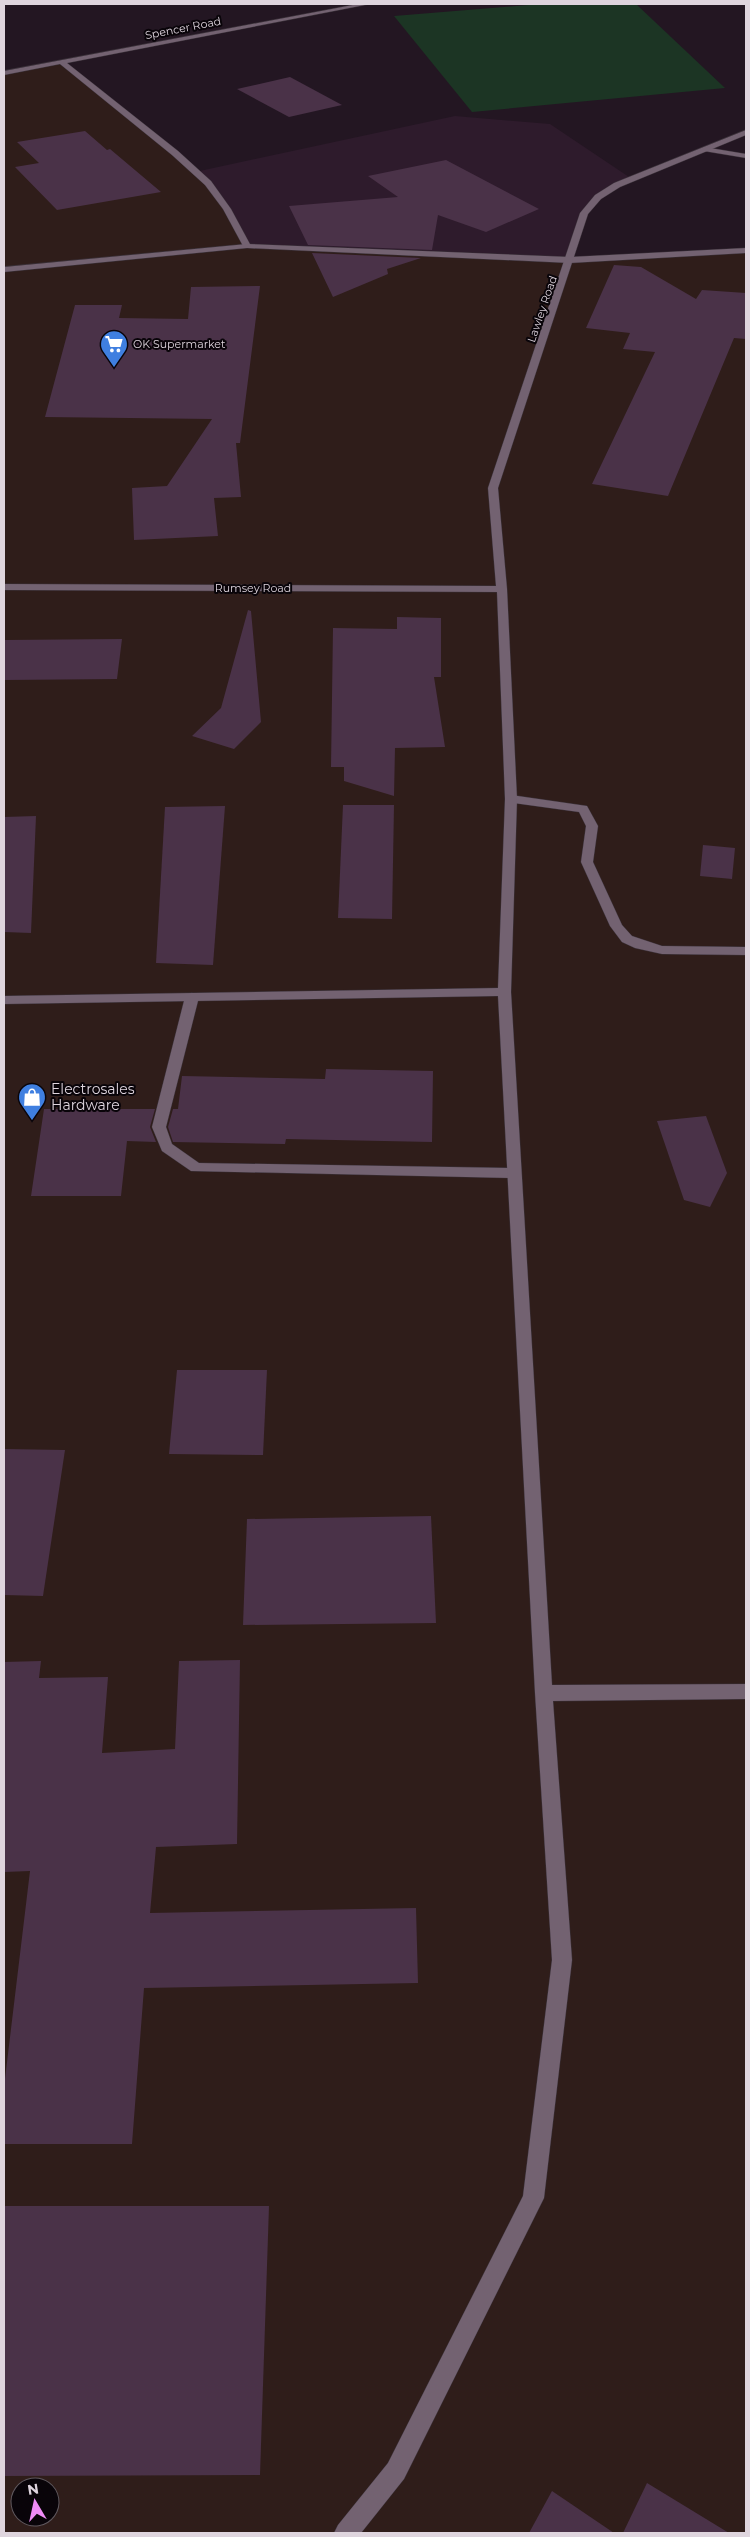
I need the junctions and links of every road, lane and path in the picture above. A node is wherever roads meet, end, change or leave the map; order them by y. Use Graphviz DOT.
graph roads {
  1 [pos="367,4"];
  2 [pos="63,63"];
  3 [pos="4,73"];
  4 [pos="746,132"];
  5 [pos="707,149"];
  6 [pos="746,156"];
  7 [pos="247,246"];
  8 [pos="746,251"];
  9 [pos="570,260"];
  10 [pos="4,270"];
  11 [pos="4,587"];
  12 [pos="502,590"];
  13 [pos="512,799"];
  14 [pos="746,952"];
  15 [pos="504,992"];
  16 [pos="192,997"];
  17 [pos="4,1000"];
  18 [pos="514,1173"];
  19 [pos="746,1692"];
  20 [pos="544,1694"];
  21 [pos="346,2533"];
  1 -- 2 [label="street, Spencer Road"];
  2 -- 3 [label="street, Spencer Road"];
  2 -- 7 [label="street"];
  4 -- 5 [label="street, Lawley Road"];
  5 -- 6 [label="street"];
  5 -- 9 [label="street, Lawley Road"];
  7 -- 9 [label="street"];
  7 -- 10 [label="street"];
  8 -- 9 [label="street"];
  9 -- 12 [label="street, Lawley Road"];
  11 -- 12 [label="street, Rumsey Road"];
  12 -- 13 [label="street, Lawley Road"];
  13 -- 14 [label="street"];
  13 -- 15 [label="street, Lawley Road"];
  15 -- 16 [label="street"];
  15 -- 18 [label="street, Lawley Road"];
  16 -- 17 [label="street"];
  16 -- 18 [label="street"];
  18 -- 20 [label="street, Lawley Road"];
  19 -- 20 [label="street"];
  20 -- 21 [label="street, Lawley Road"];
}
